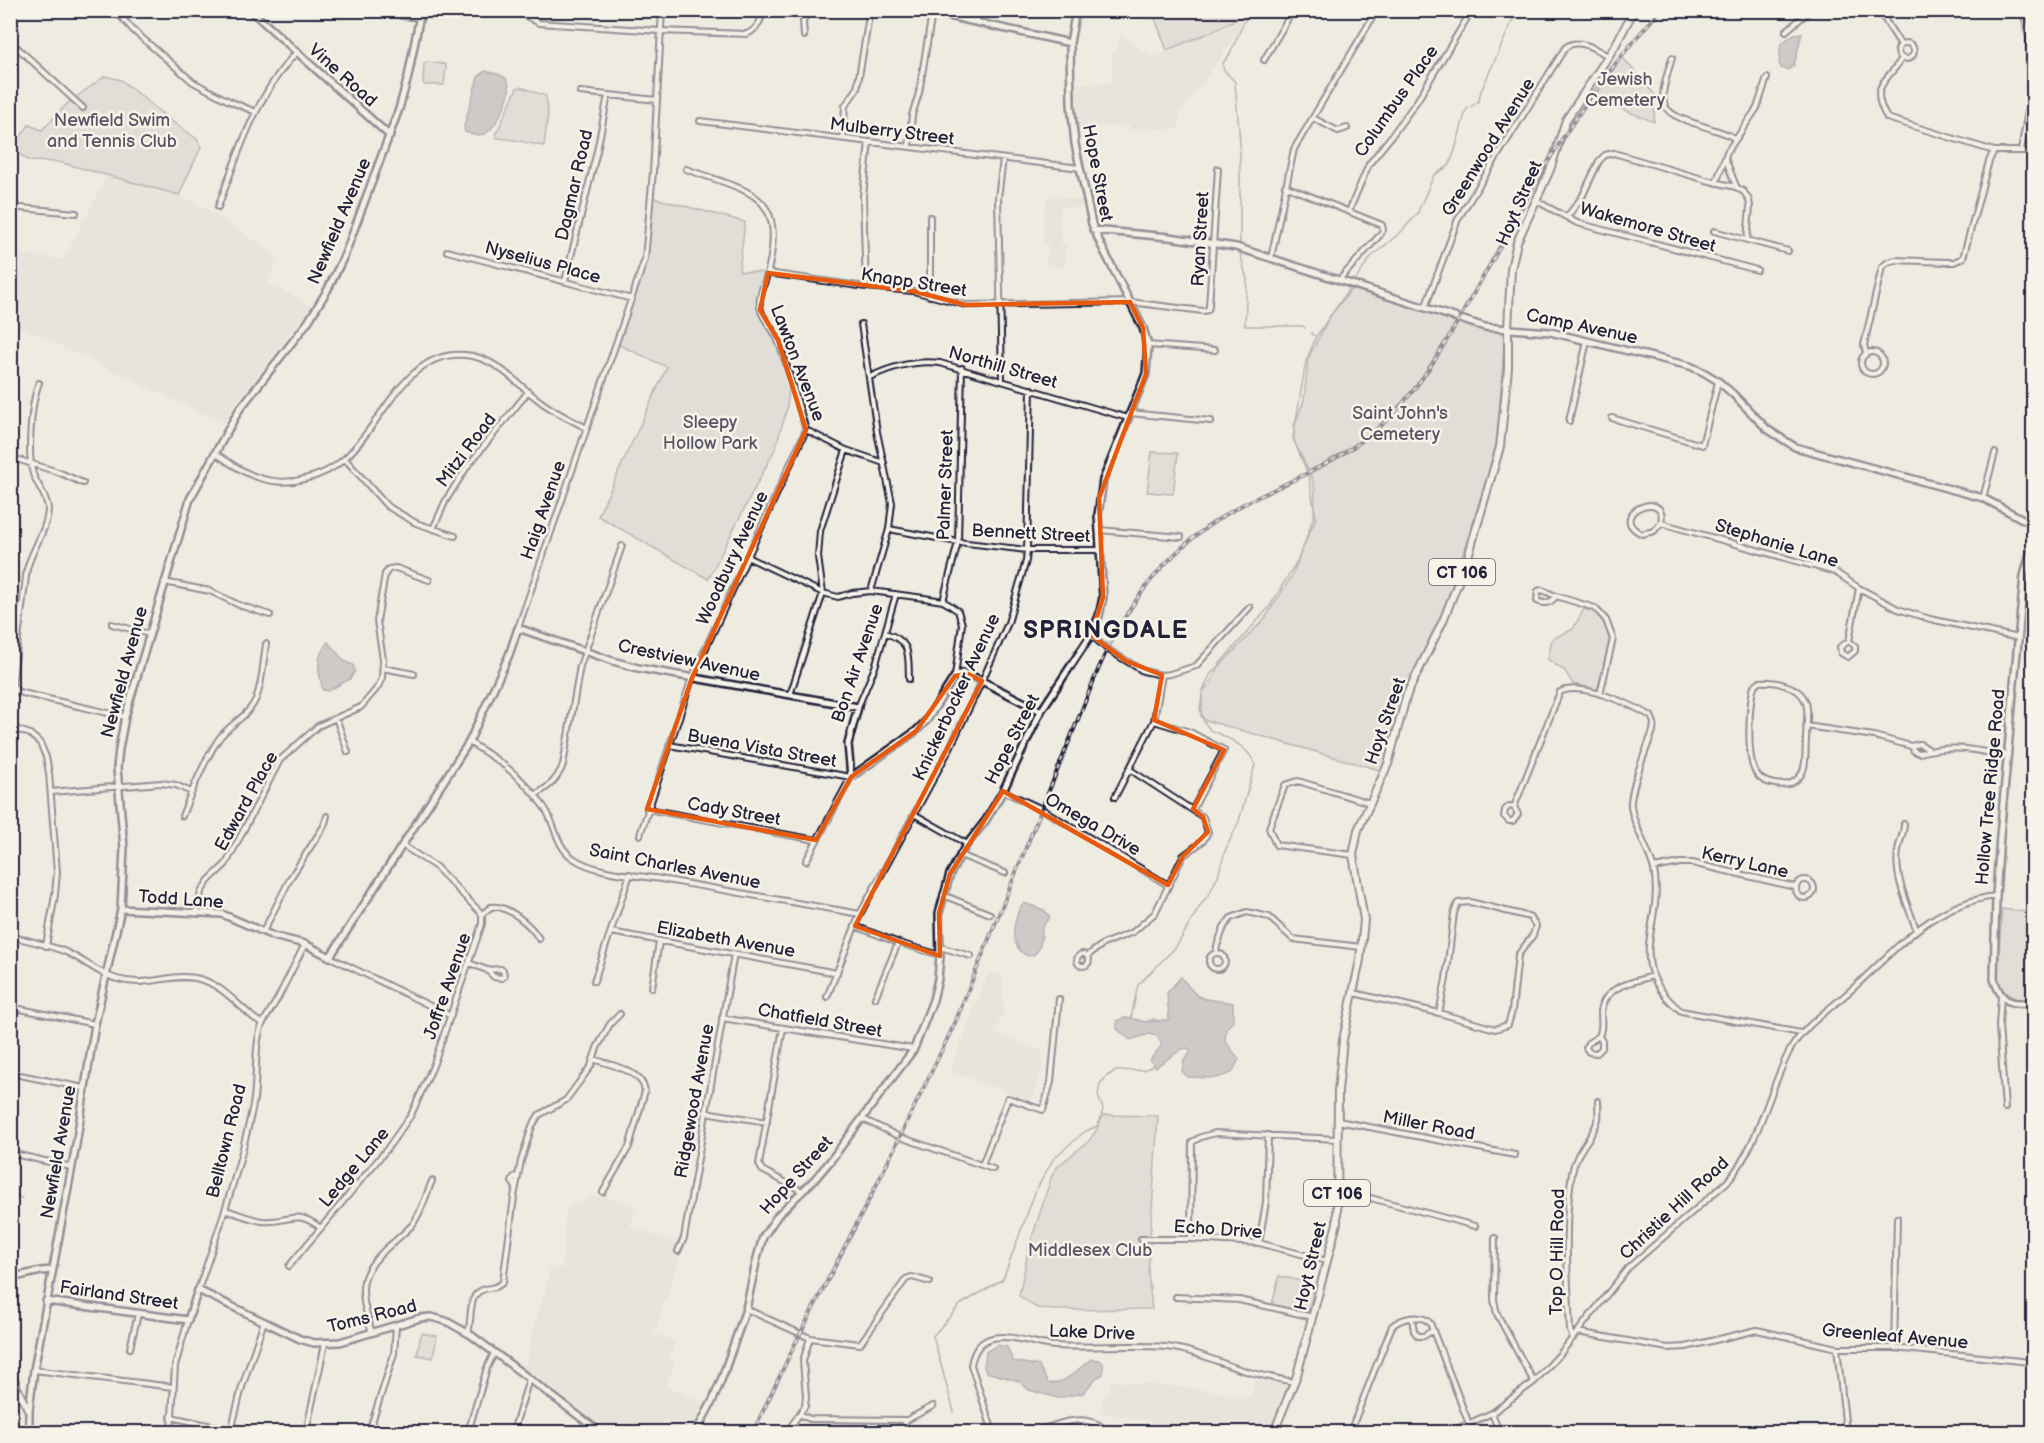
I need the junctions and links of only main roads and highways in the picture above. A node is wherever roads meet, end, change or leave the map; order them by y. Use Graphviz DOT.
graph roads {
  1 [pos="1634,10"];
  2 [pos="1274,1432"];
  1 -- 2 [label="main road, Hoyt Street / CT 106"];
}
